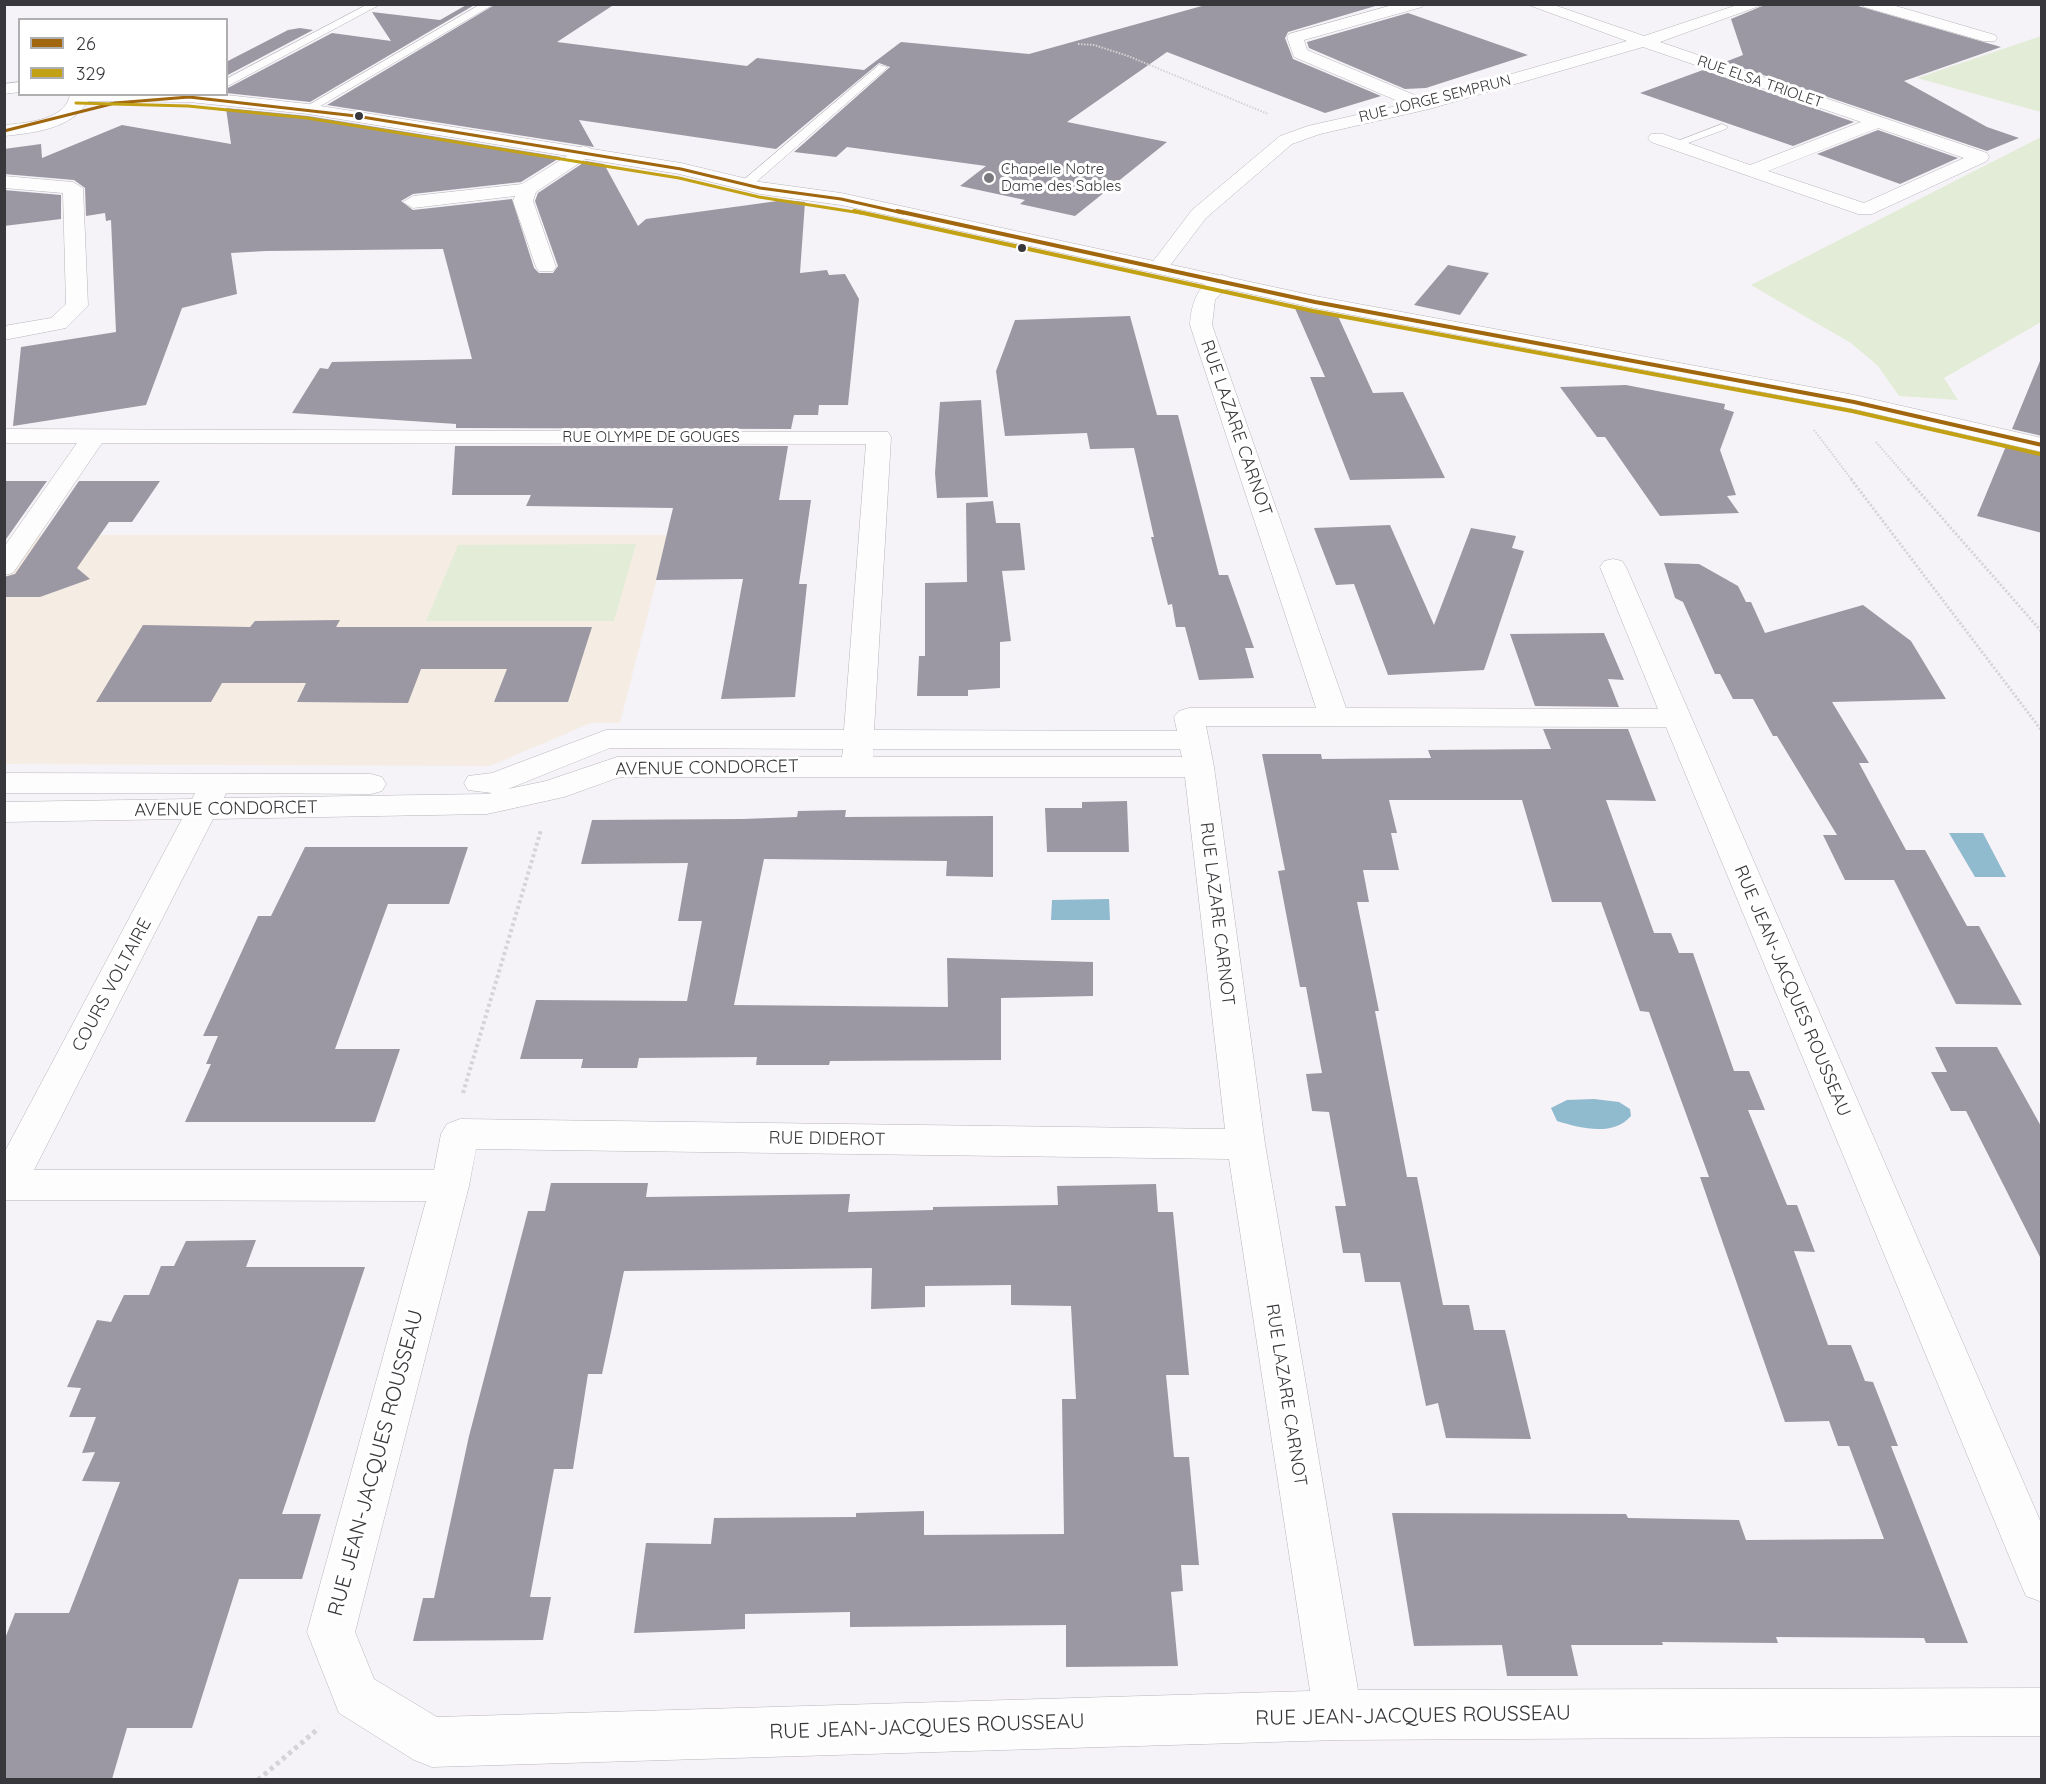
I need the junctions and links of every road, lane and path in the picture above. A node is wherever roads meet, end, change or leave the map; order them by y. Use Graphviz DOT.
graph roads {
  1 [pos="376,4"];
  2 [pos="489,4"];
  3 [pos="1416,4"];
  4 [pos="1534,4"];
  5 [pos="1757,4"];
  6 [pos="1870,4"];
  7 [pos="1989,38"];
  8 [pos="1643,42"];
  9 [pos="1078,44"];
  10 [pos="882,68"];
  11 [pos="228,83"];
  12 [pos="77,96"];
  13 [pos="122,96"];
  14 [pos="203,96"];
  15 [pos="166,97"];
  16 [pos="1423,105"];
  17 [pos="308,109"];
  18 [pos="66,115"];
  19 [pos="1877,122"];
  20 [pos="1722,127"];
  21 [pos="1314,130"];
  22 [pos="4,131"];
  23 [pos="1657,138"];
  24 [pos="1676,144"];
  25 [pos="584,152"];
  26 [pos="1750,171"];
  27 [pos="4,182"];
  28 [pos="744,186"];
  29 [pos="527,189"];
  30 [pos="413,202"];
  31 [pos="546,267"];
  32 [pos="1158,268"];
  33 [pos="1222,281"];
  34 [pos="4,333"];
  35 [pos="1795,391"];
  36 [pos="1854,402"];
  37 [pos="4,436"];
  38 [pos="94,437"];
  39 [pos="2042,445"];
  40 [pos="4,567"];
  41 [pos="1613,567"];
  42 [pos="2042,632"];
  43 [pos="1334,717"];
  44 [pos="1677,718"];
  45 [pos="2042,731"];
  46 [pos="1195,753"];
  47 [pos="857,754"];
  48 [pos="4,783"];
  49 [pos="552,790"];
  50 [pos="209,797"];
  51 [pos="4,812"];
  52 [pos="460,1134"];
  53 [pos="1246,1144"];
  54 [pos="450,1186"];
  55 [pos="6,1187"];
  56 [pos="2042,1580"];
  57 [pos="356,1696"];
  58 [pos="2042,1712"];
  59 [pos="1338,1715"];
  60 [pos="258,1779"];
  1 -- 11 [label="lane"];
  2 -- 17 [label="lane"];
  3 -- 16 [label="street"];
  4 -- 8 [label="street, RUE ELSA TRIOLET"];
  5 -- 8 [label="street, RUE JORGE SEMPRUN"];
  6 -- 7 [label="street"];
  8 -- 16 [label="street, RUE JORGE SEMPRUN"];
  8 -- 19 [label="street, RUE ELSA TRIOLET"];
  9 -- 21 [label="path"];
  10 -- 28 [label="lane"];
  12 -- 18 [label="street"];
  13 -- 15 [label="street"];
  14 -- 15 [label="street"];
  14 -- 17 [label="street"];
  15 -- 18 [label="street"];
  16 -- 21 [label="street, RUE JORGE SEMPRUN"];
  17 -- 25 [label="street"];
  18 -- 22 [label="street"];
  19 -- 26 [label="street"];
  19 -- 26 [label="street, RUE ELSA TRIOLET"];
  20 -- 24 [label="lane"];
  21 -- 32 [label="street, RUE JORGE SEMPRUN"];
  23 -- 24 [label="street, RUE ELSA TRIOLET"];
  24 -- 26 [label="street, RUE ELSA TRIOLET"];
  25 -- 28 [label="street"];
  25 -- 29 [label="street"];
  27 -- 34 [label="street"];
  28 -- 32 [label="street"];
  29 -- 30 [label="street"];
  29 -- 31 [label="street"];
  32 -- 33 [label="street"];
  33 -- 35 [label="street"];
  33 -- 43 [label="street, RUE LAZARE CARNOT"];
  35 -- 36 [label="street"];
  35 -- 45 [label="path"];
  36 -- 39 [label="street"];
  36 -- 42 [label="path"];
  37 -- 38 [label="street, RUE OLYMPE DE GOUGES"];
  38 -- 40 [label="street"];
  38 -- 47 [label="street, RUE OLYMPE DE GOUGES"];
  41 -- 44 [label="street, RUE JEAN-JACQUES ROUSSEAU"];
  43 -- 44 [label="street"];
  43 -- 46 [label="street, RUE LAZARE CARNOT"];
  44 -- 56 [label="street, RUE JEAN-JACQUES ROUSSEAU"];
  46 -- 47 [label="street, AVENUE CONDORCET"];
  46 -- 53 [label="street, RUE LAZARE CARNOT"];
  47 -- 49 [label="street, AVENUE CONDORCET"];
  47 -- 50 [label="street, AVENUE CONDORCET"];
  48 -- 50 [label="street, AVENUE CONDORCET"];
  49 -- 50 [label="street, AVENUE CONDORCET"];
  49 -- 52 [label="path"];
  50 -- 51 [label="street, AVENUE CONDORCET"];
  50 -- 55 [label="street, COURS VOLTAIRE"];
  52 -- 53 [label="street, RUE DIDEROT"];
  52 -- 54 [label="street"];
  53 -- 59 [label="street, RUE LAZARE CARNOT"];
  54 -- 55 [label="street, COURS VOLTAIRE"];
  54 -- 57 [label="street, RUE JEAN-JACQUES ROUSSEAU"];
  57 -- 59 [label="street, RUE JEAN-JACQUES ROUSSEAU"];
  57 -- 60 [label="path"];
  58 -- 59 [label="street, RUE JEAN-JACQUES ROUSSEAU"];
}
